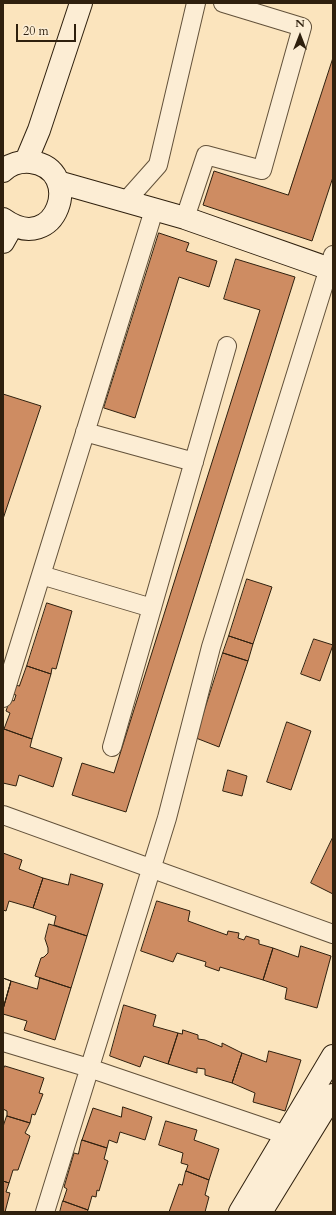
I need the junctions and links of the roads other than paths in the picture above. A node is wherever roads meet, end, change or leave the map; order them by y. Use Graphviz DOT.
graph roads {
  1 [pos="81,3"];
  2 [pos="196,3"];
  3 [pos="222,3"];
  4 [pos="26,161"];
  5 [pos="3,171"];
  6 [pos="58,182"];
  7 [pos="100,194"];
  8 [pos="126,201"];
  9 [pos="154,210"];
  10 [pos="57,211"];
  11 [pos="185,218"];
  12 [pos="6,229"];
  13 [pos="332,265"];
  14 [pos="227,346"];
  15 [pos="85,432"];
  16 [pos="194,462"];
  17 [pos="41,575"];
  18 [pos="152,608"];
  19 [pos="3,698"];
  20 [pos="112,747"];
  21 [pos="3,815"];
  22 [pos="151,869"];
  23 [pos="333,934"];
  24 [pos="3,1042"];
  25 [pos="333,1056"];
  26 [pos="89,1068"];
  27 [pos="333,1095"];
  28 [pos="286,1136"];
  29 [pos="45,1212"];
  30 [pos="240,1212"];
  31 [pos="261,1212"];
  1 -- 4 [label="street"];
  2 -- 8 [label="street"];
  3 -- 11 [label="street"];
  4 -- 5 [label="street"];
  4 -- 6 [label="street"];
  6 -- 7 [label="street"];
  6 -- 10 [label="street"];
  7 -- 8 [label="street"];
  7 -- 10 [label="street"];
  8 -- 9 [label="street"];
  9 -- 11 [label="street"];
  9 -- 15 [label="street"];
  10 -- 12 [label="street"];
  11 -- 13 [label="street"];
  13 -- 22 [label="street"];
  14 -- 16 [label="street"];
  15 -- 16 [label="street"];
  15 -- 17 [label="street"];
  16 -- 18 [label="street"];
  17 -- 18 [label="street"];
  17 -- 19 [label="street"];
  18 -- 20 [label="street"];
  21 -- 22 [label="street"];
  22 -- 23 [label="street"];
  22 -- 26 [label="street"];
  24 -- 26 [label="street"];
  25 -- 28 [label="street"];
  26 -- 28 [label="street"];
  26 -- 29 [label="street"];
  27 -- 31 [label="street"];
  28 -- 30 [label="street"];
}
